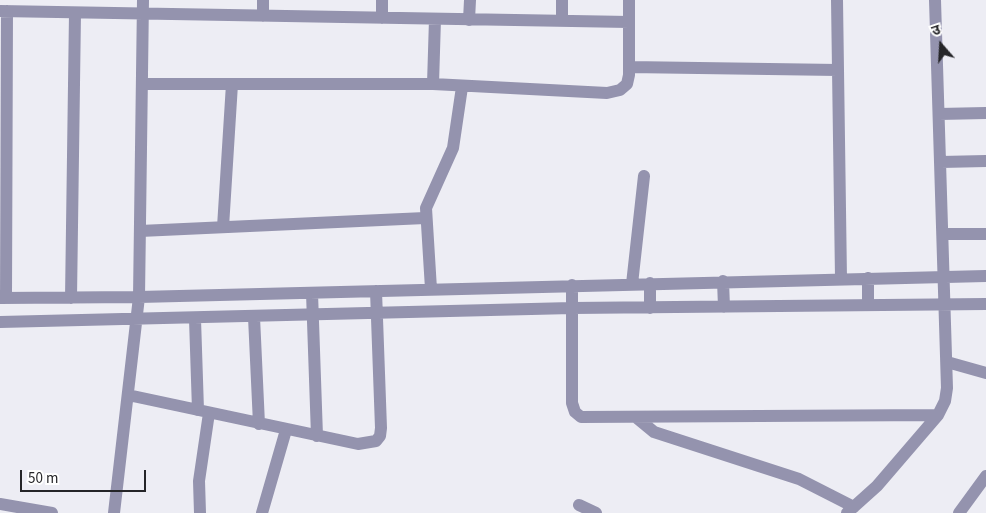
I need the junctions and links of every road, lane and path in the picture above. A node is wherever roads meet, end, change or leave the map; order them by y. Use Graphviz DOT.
graph roads {
  1 [pos="143,0"];
  2 [pos="263,0"];
  3 [pos="382,0"];
  4 [pos="470,0"];
  5 [pos="562,0"];
  6 [pos="629,0"];
  7 [pos="837,0"];
  8 [pos="935,0"];
  9 [pos="68,8"];
  10 [pos="3,11"];
  11 [pos="143,14"];
  12 [pos="263,16"];
  13 [pos="382,18"];
  14 [pos="435,19"];
  15 [pos="469,20"];
  16 [pos="562,21"];
  17 [pos="629,22"];
  18 [pos="629,67"];
  19 [pos="838,70"];
  20 [pos="142,84"];
  21 [pos="232,84"];
  22 [pos="432,84"];
  23 [pos="462,87"];
  24 [pos="986,113"];
  25 [pos="940,114"];
  26 [pos="986,161"];
  27 [pos="941,162"];
  28 [pos="644,176"];
  29 [pos="425,218"];
  30 [pos="223,227"];
  31 [pos="140,231"];
  32 [pos="944,234"];
  33 [pos="986,234"];
  34 [pos="945,276"];
  35 [pos="986,276"];
  36 [pos="841,278"];
  37 [pos="868,278"];
  38 [pos="724,281"];
  39 [pos="650,283"];
  40 [pos="632,284"];
  41 [pos="572,285"];
  42 [pos="431,289"];
  43 [pos="376,291"];
  44 [pos="312,292"];
  45 [pos="3,298"];
  46 [pos="71,298"];
  47 [pos="139,298"];
  48 [pos="986,304"];
  49 [pos="868,305"];
  50 [pos="946,305"];
  51 [pos="724,307"];
  52 [pos="572,308"];
  53 [pos="650,308"];
  54 [pos="377,314"];
  55 [pos="312,315"];
  56 [pos="254,317"];
  57 [pos="195,319"];
  58 [pos="136,320"];
  59 [pos="0,322"];
  60 [pos="947,362"];
  61 [pos="986,373"];
  62 [pos="128,395"];
  63 [pos="204,412"];
  64 [pos="938,414"];
  65 [pos="637,418"];
  66 [pos="259,424"];
  67 [pos="286,430"];
  68 [pos="318,436"];
  69 [pos="986,476"];
  70 [pos="0,504"];
  71 [pos="579,505"];
  72 [pos="28,511"];
  73 [pos="856,511"];
  74 [pos="52,513"];
  75 [pos="114,513"];
  76 [pos="200,513"];
  77 [pos="262,513"];
  78 [pos="596,513"];
  79 [pos="959,513"];
  1 -- 11 [label="street"];
  2 -- 12 [label="street"];
  3 -- 13 [label="street"];
  4 -- 15 [label="street"];
  5 -- 16 [label="street"];
  6 -- 17 [label="street"];
  7 -- 19 [label="street"];
  8 -- 25 [label="street"];
  9 -- 10 [label="street"];
  9 -- 11 [label="street"];
  9 -- 46 [label="street"];
  10 -- 45 [label="street"];
  11 -- 12 [label="street"];
  11 -- 20 [label="street"];
  12 -- 13 [label="street"];
  13 -- 14 [label="street"];
  14 -- 15 [label="street"];
  14 -- 22 [label="street"];
  15 -- 16 [label="street"];
  16 -- 17 [label="street"];
  17 -- 18 [label="street"];
  18 -- 19 [label="street"];
  18 -- 23 [label="street"];
  19 -- 36 [label="street"];
  20 -- 21 [label="street"];
  20 -- 31 [label="street"];
  21 -- 22 [label="street"];
  21 -- 30 [label="street"];
  22 -- 23 [label="street"];
  23 -- 29 [label="street"];
  24 -- 25 [label="street"];
  25 -- 27 [label="street"];
  26 -- 27 [label="street"];
  27 -- 32 [label="street"];
  28 -- 40 [label="street"];
  29 -- 30 [label="street"];
  29 -- 42 [label="street"];
  30 -- 31 [label="street"];
  31 -- 47 [label="street"];
  32 -- 33 [label="street"];
  32 -- 34 [label="street"];
  34 -- 35 [label="street"];
  34 -- 37 [label="street"];
  34 -- 50 [label="street"];
  36 -- 37 [label="street"];
  36 -- 38 [label="street"];
  37 -- 49 [label="street"];
  38 -- 39 [label="street"];
  38 -- 51 [label="street"];
  39 -- 40 [label="street"];
  39 -- 53 [label="street"];
  40 -- 41 [label="street"];
  41 -- 42 [label="street"];
  41 -- 52 [label="street"];
  42 -- 43 [label="street"];
  43 -- 44 [label="street"];
  43 -- 54 [label="street"];
  44 -- 47 [label="street"];
  44 -- 55 [label="street"];
  45 -- 46 [label="street"];
  46 -- 47 [label="street"];
  47 -- 58 [label="street"];
  48 -- 50 [label="street"];
  49 -- 50 [label="street"];
  49 -- 51 [label="street"];
  50 -- 60 [label="street"];
  51 -- 53 [label="street"];
  52 -- 53 [label="street"];
  52 -- 54 [label="street"];
  52 -- 65 [label="street"];
  54 -- 55 [label="street"];
  54 -- 68 [label="street"];
  55 -- 56 [label="street"];
  55 -- 68 [label="street"];
  56 -- 57 [label="street"];
  56 -- 66 [label="street"];
  57 -- 58 [label="street"];
  57 -- 63 [label="street"];
  58 -- 59 [label="street"];
  58 -- 62 [label="street"];
  60 -- 61 [label="street"];
  60 -- 64 [label="street"];
  62 -- 63 [label="street"];
  62 -- 75 [label="street"];
  63 -- 66 [label="street"];
  63 -- 76 [label="street"];
  64 -- 65 [label="street"];
  64 -- 73 [label="street"];
  65 -- 73 [label="street"];
  66 -- 67 [label="street"];
  67 -- 68 [label="street"];
  67 -- 77 [label="street"];
  69 -- 79 [label="street"];
  70 -- 72 [label="street"];
  71 -- 78 [label="street"];
  72 -- 74 [label="street"];
}
